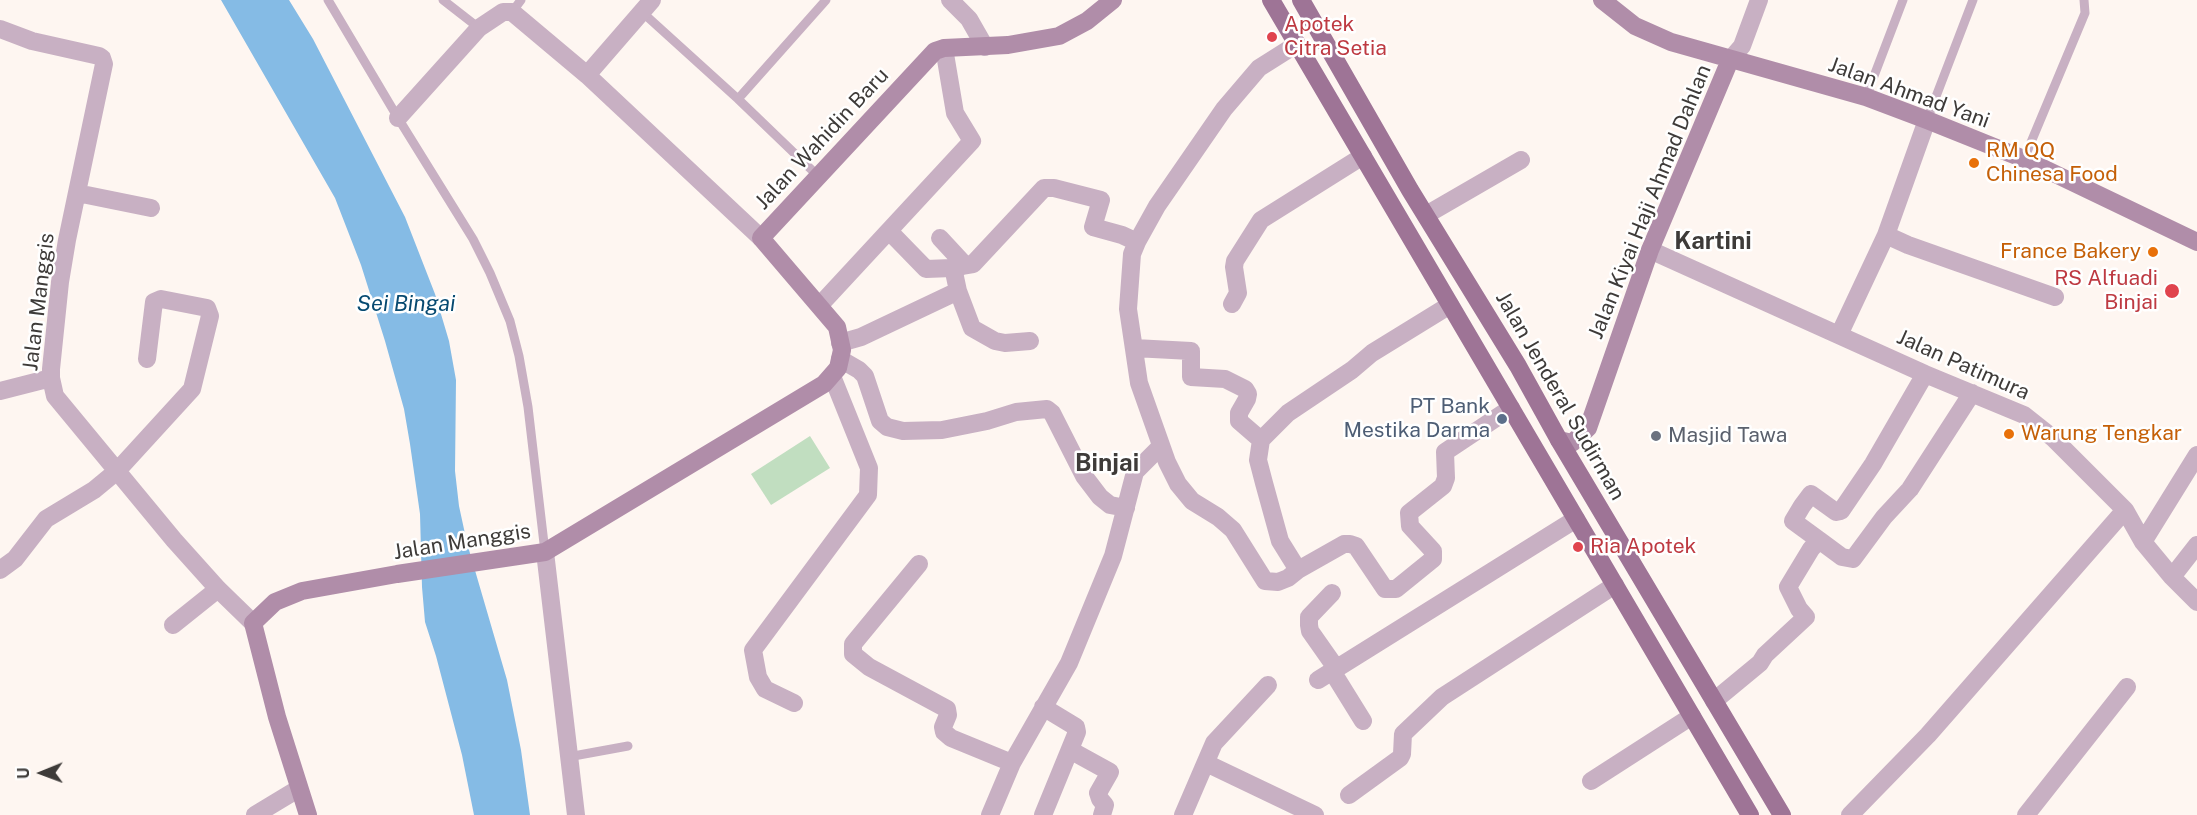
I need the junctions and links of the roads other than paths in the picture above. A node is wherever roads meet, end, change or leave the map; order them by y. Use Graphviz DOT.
graph roads {
  1 [pos="328,0"];
  2 [pos="443,0"];
  3 [pos="826,0"];
  4 [pos="950,0"];
  5 [pos="1113,0"];
  6 [pos="1271,0"];
  7 [pos="1301,0"];
  8 [pos="1602,0"];
  9 [pos="1759,0"];
  10 [pos="1903,0"];
  11 [pos="1973,0"];
  12 [pos="2084,0"];
  13 [pos="517,6"];
  14 [pos="647,6"];
  15 [pos="479,28"];
  16 [pos="0,29"];
  17 [pos="1318,29"];
  18 [pos="1297,44"];
  19 [pos="944,48"];
  20 [pos="986,48"];
  21 [pos="1730,60"];
  22 [pos="1312,70"];
  23 [pos="587,75"];
  24 [pos="1866,97"];
  25 [pos="738,99"];
  26 [pos="398,118"];
  27 [pos="1927,120"];
  28 [pos="1363,156"];
  29 [pos="2024,159"];
  30 [pos="1521,160"];
  31 [pos="818,176"];
  32 [pos="1410,190"];
  33 [pos="77,193"];
  34 [pos="1389,201"];
  35 [pos="151,208"];
  36 [pos="1426,215"];
  37 [pos="889,231"];
  38 [pos="1886,235"];
  39 [pos="761,238"];
  40 [pos="940,238"];
  41 [pos="1137,242"];
  42 [pos="2197,242"];
  43 [pos="1650,250"];
  44 [pos="960,268"];
  45 [pos="958,291"];
  46 [pos="2055,297"];
  47 [pos="1232,304"];
  48 [pos="820,305"];
  49 [pos="1450,305"];
  50 [pos="1839,335"];
  51 [pos="1030,341"];
  52 [pos="1134,348"];
  53 [pos="840,351"];
  54 [pos="147,359"];
  55 [pos="1518,366"];
  56 [pos="1925,374"];
  57 [pos="832,376"];
  58 [pos="51,378"];
  59 [pos="1494,380"];
  60 [pos="0,391"];
  61 [pos="1972,393"];
  62 [pos="1511,408"];
  63 [pos="1262,440"];
  64 [pos="1558,440"];
  65 [pos="1161,446"];
  66 [pos="2197,455"];
  67 [pos="117,471"];
  68 [pos="1126,508"];
  69 [pos="2124,510"];
  70 [pos="1576,519"];
  71 [pos="1819,540"];
  72 [pos="2143,542"];
  73 [pos="2197,545"];
  74 [pos="545,552"];
  75 [pos="919,564"];
  76 [pos="0,570"];
  77 [pos="1298,570"];
  78 [pos="2172,577"];
  79 [pos="1615,585"];
  80 [pos="218,589"];
  81 [pos="1332,593"];
  82 [pos="2197,602"];
  83 [pos="253,623"];
  84 [pos="173,625"];
  85 [pos="1329,673"];
  86 [pos="1268,685"];
  87 [pos="2127,687"];
  88 [pos="1713,701"];
  89 [pos="794,703"];
  90 [pos="1043,707"];
  91 [pos="1692,716"];
  92 [pos="1363,721"];
  93 [pos="1734,736"];
  94 [pos="628,746"];
  95 [pos="1070,750"];
  96 [pos="1713,752"];
  97 [pos="568,757"];
  98 [pos="1011,763"];
  99 [pos="1206,763"];
  100 [pos="1591,781"];
  101 [pos="298,789"];
  102 [pos="1349,795"];
  103 [pos="255,815"];
  104 [pos="308,815"];
  105 [pos="576,815"];
  106 [pos="990,815"];
  107 [pos="1042,815"];
  108 [pos="1102,815"];
  109 [pos="1183,815"];
  110 [pos="1315,815"];
  111 [pos="1750,815"];
  112 [pos="1782,815"];
  113 [pos="1850,815"];
  114 [pos="2026,815"];
  1 -- 26 [label="lane"];
  2 -- 15 [label="lane"];
  3 -- 25 [label="lane"];
  4 -- 20 [label="street"];
  5 -- 20 [label="street"];
  6 -- 18 [label="main road"];
  7 -- 17 [label="main road, Jalan Jenderal Sudirman"];
  8 -- 21 [label="street, Jalan Ahmad Yani"];
  9 -- 21 [label="street"];
  10 -- 24 [label="lane"];
  11 -- 27 [label="lane"];
  12 -- 29 [label="lane"];
  13 -- 15 [label="street"];
  13 -- 23 [label="street"];
  14 -- 23 [label="street"];
  14 -- 25 [label="lane"];
  15 -- 26 [label="street"];
  16 -- 33 [label="street, Jalan Manggis"];
  17 -- 22 [label="main road"];
  17 -- 32 [label="main road, Jalan Jenderal Sudirman"];
  18 -- 22 [label="main road"];
  18 -- 41 [label="street"];
  19 -- 20 [label="street"];
  19 -- 31 [label="street, Jalan Wahidin Baru"];
  19 -- 37 [label="street"];
  21 -- 24 [label="street, Jalan Ahmad Yani"];
  21 -- 43 [label="street, Jalan Kiyai Haji Ahmad Dahlan"];
  22 -- 28 [label="main road"];
  23 -- 39 [label="street"];
  24 -- 27 [label="street, Jalan Ahmad Yani"];
  25 -- 31 [label="lane"];
  26 -- 74 [label="lane"];
  27 -- 29 [label="street, Jalan Ahmad Yani"];
  27 -- 38 [label="street"];
  28 -- 34 [label="main road"];
  28 -- 47 [label="street"];
  29 -- 42 [label="street, Jalan Ahmad Yani"];
  30 -- 36 [label="street"];
  31 -- 39 [label="street, Jalan Wahidin Baru"];
  32 -- 34 [label="main road"];
  32 -- 36 [label="main road, Jalan Jenderal Sudirman"];
  33 -- 35 [label="street"];
  33 -- 58 [label="street, Jalan Manggis"];
  34 -- 49 [label="main road"];
  36 -- 55 [label="main road, Jalan Jenderal Sudirman"];
  37 -- 44 [label="street"];
  37 -- 48 [label="street"];
  38 -- 46 [label="street"];
  38 -- 50 [label="street"];
  39 -- 48 [label="street, Jalan Wahidin Baru"];
  40 -- 44 [label="street"];
  41 -- 44 [label="street"];
  41 -- 52 [label="street"];
  43 -- 50 [label="street, Jalan Patimura"];
  43 -- 64 [label="street, Jalan Kiyai Haji Ahmad Dahlan"];
  44 -- 45 [label="street"];
  45 -- 51 [label="street"];
  45 -- 53 [label="street"];
  48 -- 53 [label="street, Jalan Wahidin Baru"];
  49 -- 59 [label="main road"];
  49 -- 63 [label="street"];
  50 -- 56 [label="street, Jalan Patimura"];
  52 -- 63 [label="street"];
  52 -- 65 [label="street"];
  53 -- 57 [label="street"];
  53 -- 68 [label="street"];
  54 -- 67 [label="street"];
  55 -- 59 [label="main road"];
  55 -- 64 [label="main road, Jalan Jenderal Sudirman"];
  56 -- 61 [label="street, Jalan Patimura"];
  56 -- 71 [label="street"];
  57 -- 74 [label="street"];
  57 -- 89 [label="street"];
  58 -- 60 [label="street"];
  58 -- 67 [label="street, Jalan Manggis"];
  59 -- 62 [label="main road"];
  61 -- 69 [label="street, Jalan Patimura"];
  61 -- 71 [label="street"];
  62 -- 70 [label="main road"];
  62 -- 77 [label="street"];
  63 -- 77 [label="street"];
  64 -- 88 [label="main road, Jalan Jenderal Sudirman"];
  65 -- 68 [label="street"];
  65 -- 77 [label="street"];
  66 -- 72 [label="street"];
  67 -- 76 [label="street"];
  67 -- 80 [label="street, Jalan Manggis"];
  68 -- 90 [label="street"];
  69 -- 72 [label="street, Jalan Patimura"];
  69 -- 113 [label="street"];
  70 -- 79 [label="main road"];
  70 -- 85 [label="street"];
  71 -- 88 [label="street"];
  72 -- 78 [label="street, Jalan Patimura"];
  73 -- 78 [label="street"];
  74 -- 83 [label="street, Jalan Manggis"];
  74 -- 97 [label="street"];
  75 -- 98 [label="street"];
  78 -- 82 [label="street, Jalan Patimura"];
  79 -- 91 [label="main road"];
  79 -- 102 [label="street"];
  80 -- 83 [label="street, Jalan Manggis"];
  80 -- 84 [label="street"];
  81 -- 85 [label="street"];
  83 -- 101 [label="street"];
  85 -- 92 [label="street"];
  86 -- 99 [label="street"];
  87 -- 114 [label="street"];
  88 -- 93 [label="main road, Jalan Jenderal Sudirman"];
  90 -- 95 [label="street"];
  90 -- 98 [label="street"];
  91 -- 96 [label="main road"];
  91 -- 100 [label="street"];
  93 -- 96 [label="main road"];
  93 -- 112 [label="main road, Jalan Jenderal Sudirman"];
  94 -- 97 [label="lane"];
  95 -- 107 [label="street"];
  95 -- 108 [label="street"];
  96 -- 111 [label="main road"];
  97 -- 105 [label="street"];
  98 -- 106 [label="street"];
  99 -- 109 [label="street"];
  99 -- 110 [label="street"];
  101 -- 103 [label="street"];
  101 -- 104 [label="street"];
}
